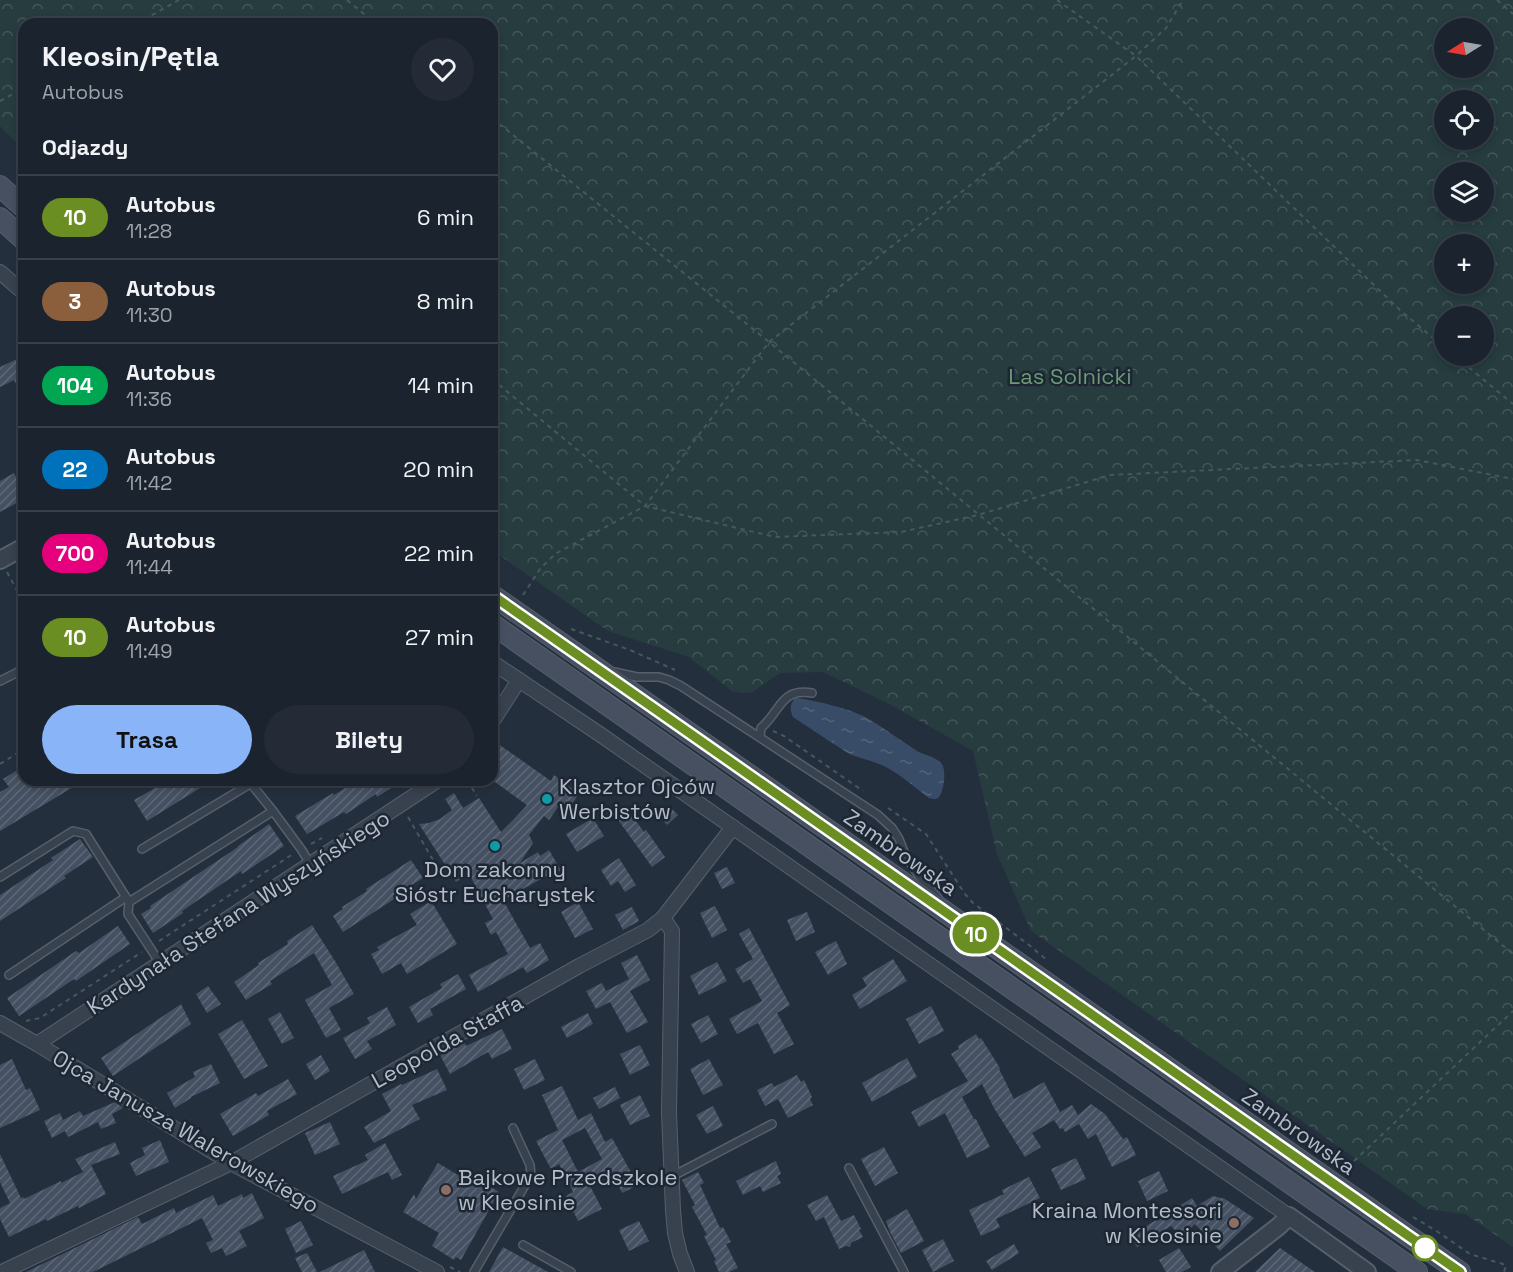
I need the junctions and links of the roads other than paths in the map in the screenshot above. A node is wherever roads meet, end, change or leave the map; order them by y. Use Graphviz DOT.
graph roads {
  1 [pos="0,186"];
  2 [pos="18,202"];
  3 [pos="0,218"];
  4 [pos="18,234"];
  5 [pos="0,272"];
  6 [pos="18,288"];
  7 [pos="18,552"];
  8 [pos="3,565"];
  9 [pos="498,599"];
  10 [pos="498,628"];
  11 [pos="498,666"];
  12 [pos="594,668"];
  13 [pos="18,672"];
  14 [pos="519,680"];
  15 [pos="0,681"];
  16 [pos="812,693"];
  17 [pos="498,713"];
  18 [pos="760,737"];
  19 [pos="243,786"];
  20 [pos="252,786"];
  21 [pos="420,786"];
  22 [pos="273,811"];
  23 [pos="733,827"];
  24 [pos="142,849"];
  25 [pos="311,865"];
  26 [pos="0,877"];
  27 [pos="128,899"];
  28 [pos="663,918"];
  29 [pos="962,924"];
  30 [pos="160,963"];
  31 [pos="9,975"];
  32 [pos="0,1023"];
  33 [pos="37,1044"];
  34 [pos="772,1124"];
  35 [pos="513,1128"];
  36 [pos="231,1163"];
  37 [pos="849,1168"];
  38 [pos="671,1177"];
  39 [pos="1289,1216"];
  40 [pos="523,1245"];
  41 [pos="2,1272"];
  42 [pos="437,1272"];
  43 [pos="474,1272"];
  44 [pos="571,1272"];
  45 [pos="687,1272"];
  46 [pos="904,1272"];
  47 [pos="1220,1272"];
  48 [pos="1367,1272"];
  49 [pos="1417,1272"];
  50 [pos="1460,1272"];
  1 -- 2 [label="main road"];
  3 -- 4 [label="main road"];
  5 -- 6 [label="street"];
  7 -- 8 [label="street"];
  9 -- 12 [label="main road, Zambrowska"];
  10 -- 49 [label="main road"];
  11 -- 14 [label="street"];
  12 -- 18 [label="lane"];
  12 -- 29 [label="main road, Zambrowska"];
  13 -- 15 [label="lane"];
  14 -- 17 [label="street"];
  14 -- 23 [label="street"];
  16 -- 18 [label="lane"];
  18 -- 29 [label="lane"];
  19 -- 24 [label="lane"];
  20 -- 22 [label="lane"];
  21 -- 25 [label="street, Kardynała Stefana Wyszyńskiego"];
  22 -- 25 [label="lane"];
  22 -- 27 [label="lane"];
  23 -- 28 [label="street, Leopolda Staffa"];
  23 -- 39 [label="street"];
  25 -- 30 [label="street, Kardynała Stefana Wyszyńskiego"];
  26 -- 27 [label="lane"];
  27 -- 30 [label="lane"];
  27 -- 31 [label="lane"];
  28 -- 36 [label="street, Leopolda Staffa"];
  28 -- 38 [label="street"];
  29 -- 50 [label="main road, Zambrowska"];
  30 -- 33 [label="street, Kardynała Stefana Wyszyńskiego"];
  32 -- 33 [label="street, Ojca Janusza Walerowskiego"];
  33 -- 36 [label="street, Ojca Janusza Walerowskiego"];
  34 -- 38 [label="lane"];
  35 -- 43 [label="lane"];
  36 -- 41 [label="street, Leopolda Staffa"];
  36 -- 42 [label="street, Ojca Janusza Walerowskiego"];
  37 -- 46 [label="lane"];
  38 -- 45 [label="street"];
  39 -- 47 [label="street"];
  39 -- 48 [label="street"];
  40 -- 44 [label="lane"];
}
